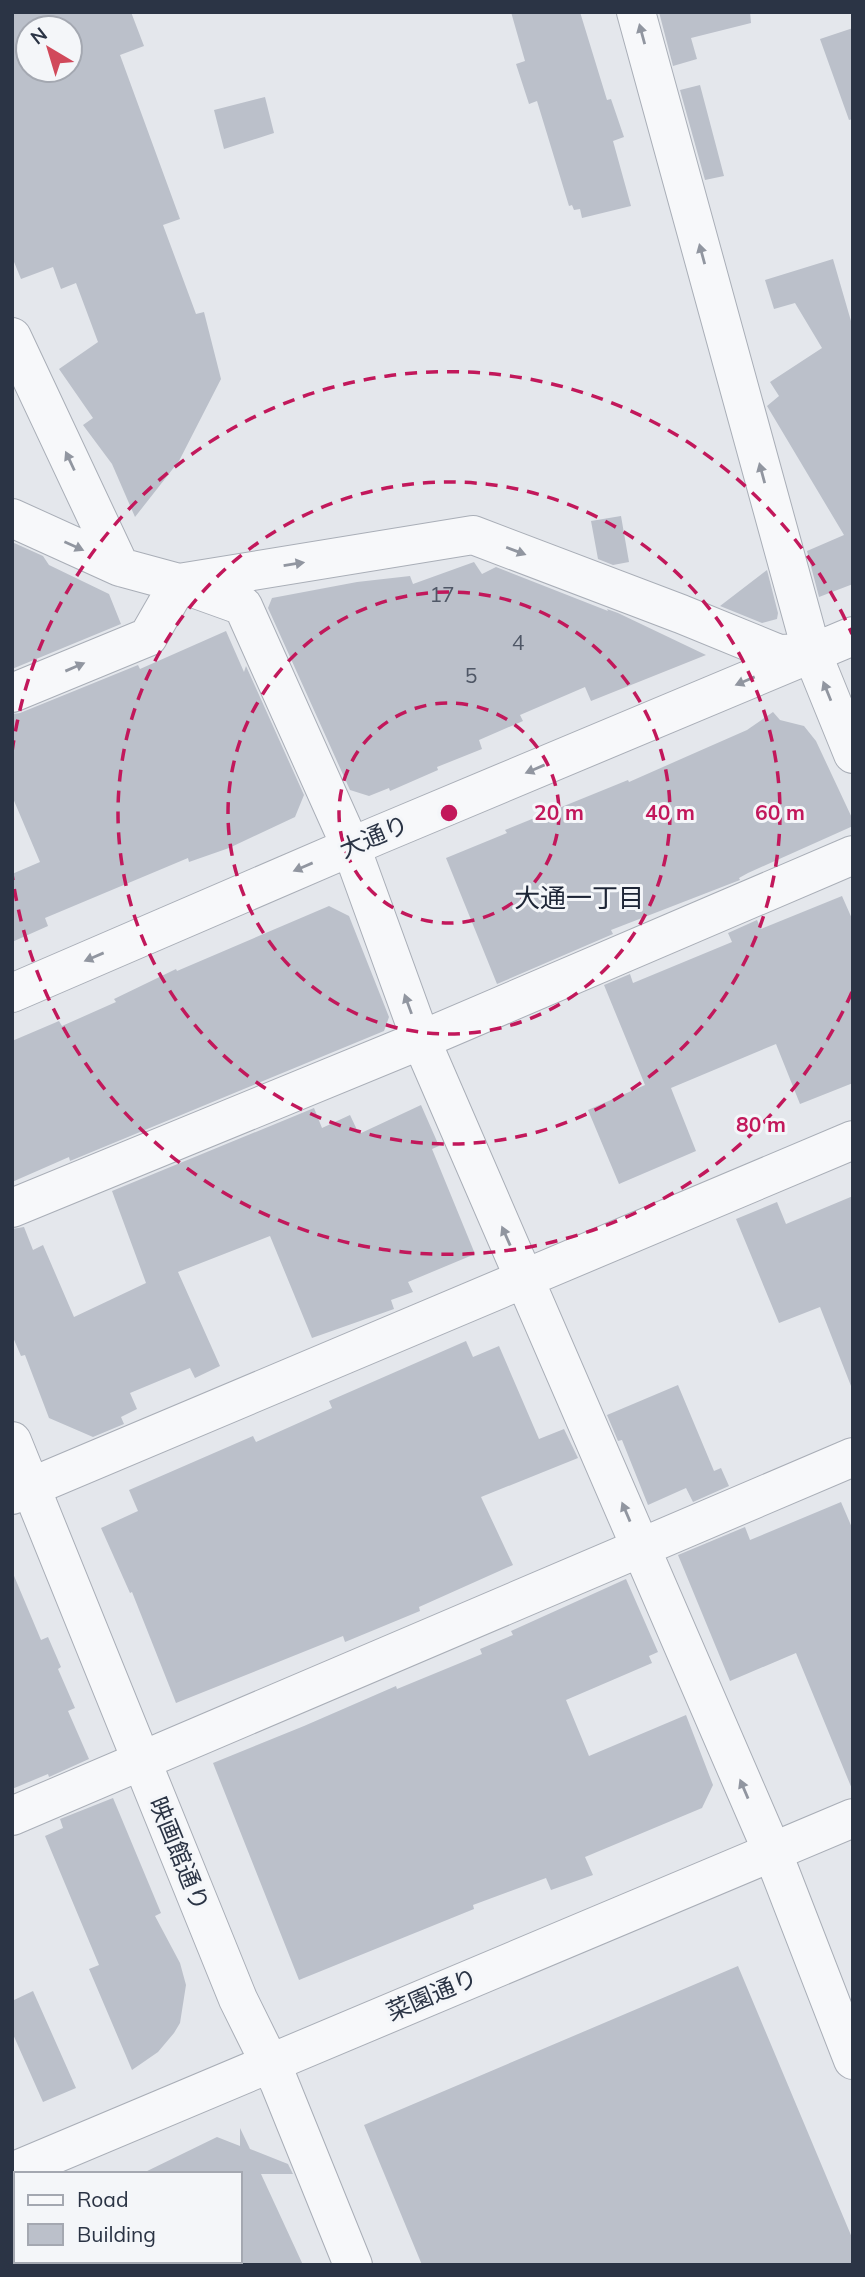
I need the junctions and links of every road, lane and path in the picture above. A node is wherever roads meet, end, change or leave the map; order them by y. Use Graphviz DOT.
graph roads {
  1 [pos="636,12"];
  2 [pos="12,337"];
  3 [pos="12,518"];
  4 [pos="120,567"];
  5 [pos="179,583"];
  6 [pos="853,635"];
  7 [pos="812,653"];
  8 [pos="12,693"];
  9 [pos="853,754"];
  10 [pos="351,846"];
  11 [pos="853,855"];
  12 [pos="12,993"];
  13 [pos="421,1040"];
  14 [pos="853,1140"];
  15 [pos="12,1208"];
  16 [pos="524,1279"];
  17 [pos="12,1441"];
  18 [pos="853,1457"];
  19 [pos="22,1491"];
  20 [pos="640,1546"];
  21 [pos="142,1762"];
  22 [pos="12,1816"];
  23 [pos="853,1818"];
  24 [pos="772,1851"];
  25 [pos="853,2060"];
  26 [pos="271,2063"];
  27 [pos="12,2172"];
  28 [pos="354,2265"];
  7 -- 1 [label="street, one-way"];
  4 -- 2 [label="street, one-way"];
  3 -- 4 [label="street, one-way"];
  4 -- 5 [label="street"];
  5 -- 7 [label="street, one-way"];
  8 -- 5 [label="street, one-way"];
  5 -- 10 [label="street"];
  6 -- 7 [label="street, 大通り"];
  9 -- 7 [label="street, one-way"];
  7 -- 10 [label="street, 大通り, one-way"];
  10 -- 12 [label="street, 大通り, one-way"];
  13 -- 10 [label="street, one-way"];
  11 -- 13 [label="street"];
  13 -- 15 [label="street"];
  16 -- 13 [label="street, one-way"];
  14 -- 16 [label="street"];
  16 -- 19 [label="street"];
  20 -- 16 [label="street, one-way"];
  17 -- 19 [label="street, 映画館通り"];
  18 -- 20 [label="street"];
  19 -- 21 [label="street, 映画館通り"];
  20 -- 21 [label="street"];
  24 -- 20 [label="street, one-way"];
  21 -- 22 [label="street"];
  21 -- 26 [label="street, 映画館通り"];
  23 -- 24 [label="street, 菜園通り"];
  24 -- 25 [label="street"];
  24 -- 26 [label="street, 菜園通り"];
  26 -- 27 [label="street, 菜園通り"];
  26 -- 28 [label="street, 映画館通り"];
}
